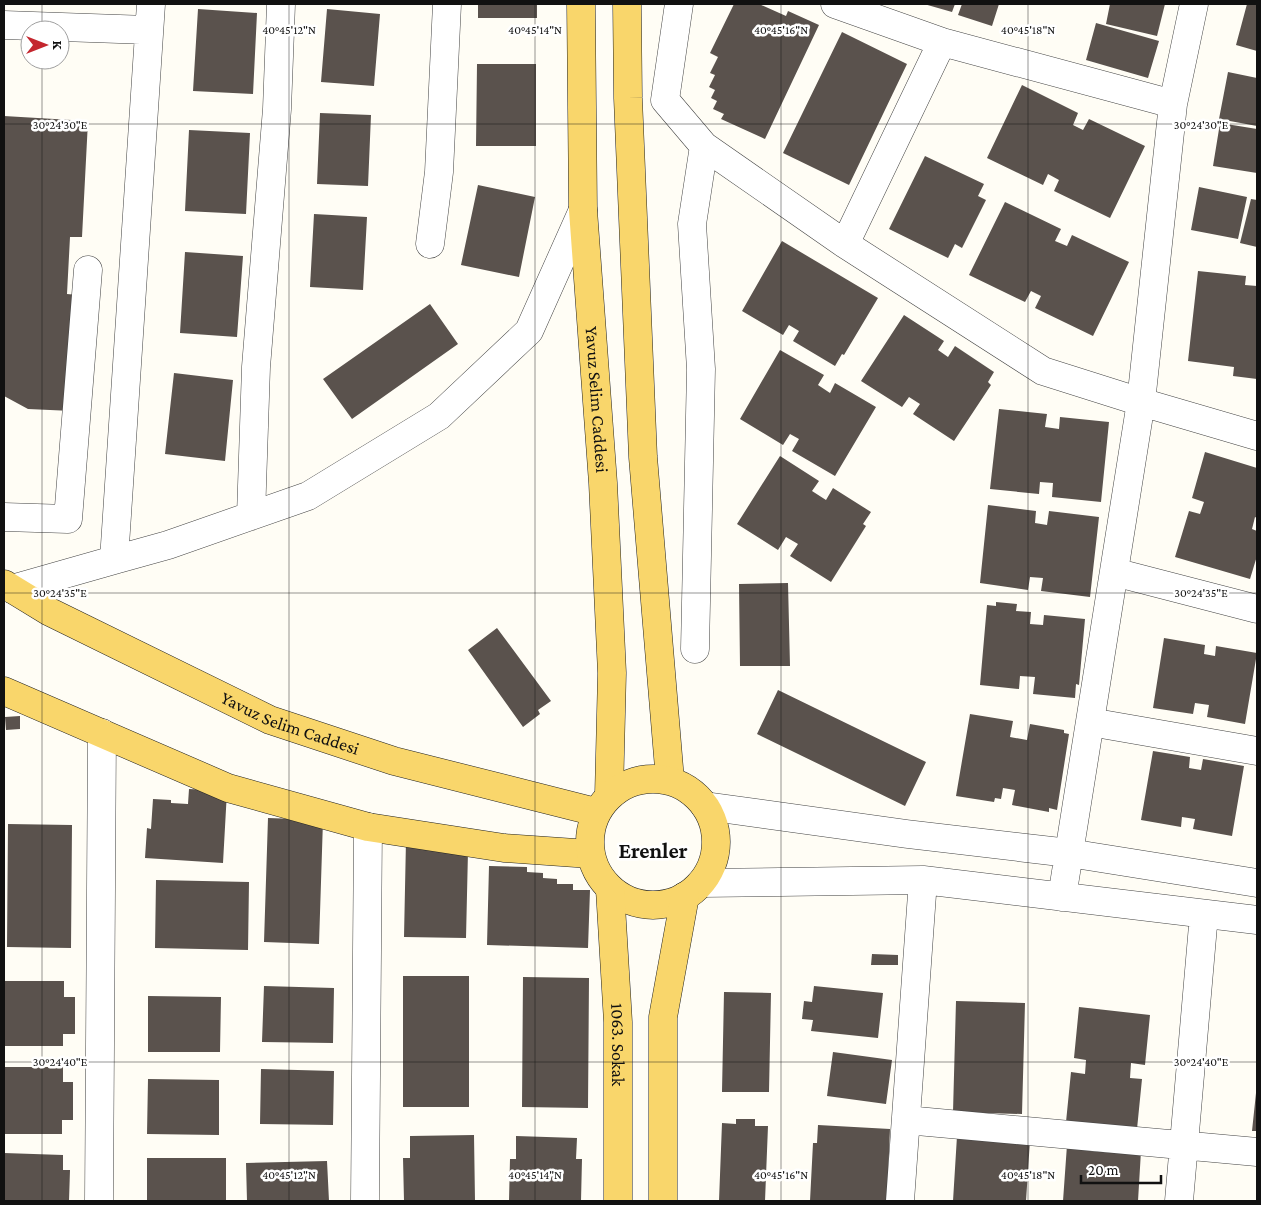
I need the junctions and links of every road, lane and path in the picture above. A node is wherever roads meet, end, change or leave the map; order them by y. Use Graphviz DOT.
graph roads {
  1 [pos="282,4"];
  2 [pos="447,4"];
  3 [pos="581,4"];
  4 [pos="627,4"];
  5 [pos="679,4"];
  6 [pos="835,4"];
  7 [pos="1194,4"];
  8 [pos="149,17"];
  9 [pos="4,25"];
  10 [pos="942,42"];
  11 [pos="1173,104"];
  12 [pos="704,146"];
  13 [pos="583,210"];
  14 [pos="430,244"];
  15 [pos="845,244"];
  16 [pos="88,270"];
  17 [pos="1141,402"];
  18 [pos="1257,436"];
  19 [pos="4,516"];
  20 [pos="251,516"];
  21 [pos="114,560"];
  22 [pos="1114,572"];
  23 [pos="8,587"];
  24 [pos="1257,610"];
  25 [pos="695,649"];
  26 [pos="4,691"];
  27 [pos="1090,722"];
  28 [pos="102,733"];
  29 [pos="1257,750"];
  30 [pos="670,780"];
  31 [pos="602,803"];
  32 [pos="705,806"];
  33 [pos="368,827"];
  34 [pos="1069,853"];
  35 [pos="590,854"];
  36 [pos="923,880"];
  37 [pos="1257,884"];
  38 [pos="610,889"];
  39 [pos="693,890"];
  40 [pos="1062,896"];
  41 [pos="1204,914"];
  42 [pos="1257,920"];
  43 [pos="906,1120"];
  44 [pos="1184,1145"];
  45 [pos="1257,1152"];
  46 [pos="99,1201"];
  47 [pos="366,1201"];
  48 [pos="618,1201"];
  49 [pos="663,1201"];
  50 [pos="900,1201"];
  51 [pos="1179,1201"];
  1 -- 20 [label="street"];
  2 -- 14 [label="street"];
  3 -- 13 [label="main road, Yavuz Selim Caddesi"];
  4 -- 30 [label="main road"];
  5 -- 12 [label="street"];
  6 -- 10 [label="street"];
  7 -- 11 [label="street"];
  8 -- 9 [label="street"];
  8 -- 21 [label="street"];
  10 -- 11 [label="street"];
  10 -- 15 [label="street"];
  11 -- 17 [label="street"];
  12 -- 15 [label="street"];
  12 -- 25 [label="street"];
  13 -- 20 [label="street"];
  13 -- 31 [label="main road, Yavuz Selim Caddesi"];
  15 -- 17 [label="street"];
  16 -- 19 [label="street"];
  17 -- 18 [label="street"];
  17 -- 22 [label="street"];
  20 -- 21 [label="street"];
  21 -- 23 [label="street"];
  22 -- 24 [label="street"];
  22 -- 27 [label="street"];
  23 -- 31 [label="main road, Yavuz Selim Caddesi"];
  26 -- 28 [label="main road"];
  27 -- 29 [label="street"];
  27 -- 34 [label="street"];
  28 -- 33 [label="main road"];
  28 -- 46 [label="street"];
  30 -- 31 [label="main road"];
  30 -- 32 [label="main road"];
  31 -- 35 [label="main road"];
  32 -- 34 [label="street"];
  32 -- 39 [label="main road"];
  33 -- 35 [label="main road"];
  33 -- 47 [label="street"];
  34 -- 37 [label="street"];
  34 -- 40 [label="street"];
  35 -- 38 [label="main road"];
  36 -- 39 [label="street"];
  36 -- 40 [label="street"];
  36 -- 43 [label="street"];
  38 -- 39 [label="main road"];
  38 -- 48 [label="main road, 1063. Sokak"];
  39 -- 49 [label="main road"];
  40 -- 41 [label="street"];
  41 -- 42 [label="street"];
  41 -- 44 [label="street"];
  43 -- 44 [label="street"];
  43 -- 50 [label="street"];
  44 -- 45 [label="street"];
  44 -- 51 [label="street"];
}
